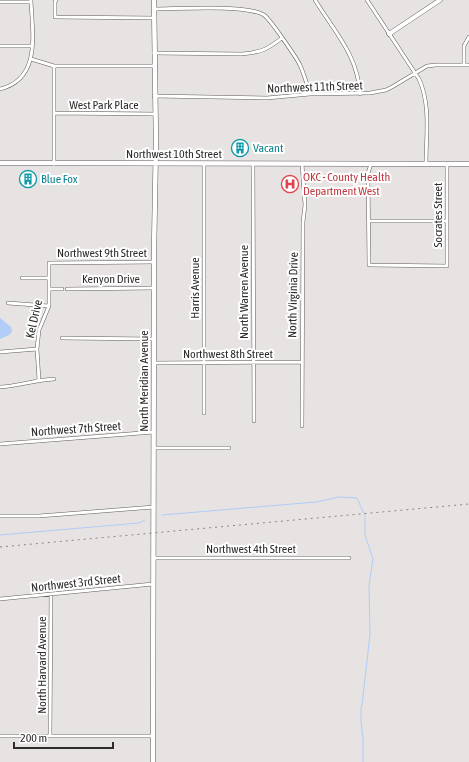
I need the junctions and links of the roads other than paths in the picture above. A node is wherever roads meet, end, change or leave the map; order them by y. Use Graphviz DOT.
graph roads {
  1 [pos="56,0"];
  2 [pos="154,0"];
  3 [pos="315,0"];
  4 [pos="367,0"];
  5 [pos="440,0"];
  6 [pos="32,1"];
  7 [pos="0,2"];
  8 [pos="154,9"];
  9 [pos="154,18"];
  10 [pos="389,34"];
  11 [pos="469,37"];
  12 [pos="282,38"];
  13 [pos="0,46"];
  14 [pos="32,46"];
  15 [pos="154,53"];
  16 [pos="31,59"];
  17 [pos="464,65"];
  18 [pos="469,65"];
  19 [pos="54,66"];
  20 [pos="154,66"];
  21 [pos="415,73"];
  22 [pos="0,89"];
  23 [pos="310,94"];
  24 [pos="360,94"];
  25 [pos="154,96"];
  26 [pos="54,113"];
  27 [pos="155,114"];
  28 [pos="0,163"];
  29 [pos="54,164"];
  30 [pos="155,164"];
  31 [pos="204,164"];
  32 [pos="253,164"];
  33 [pos="302,164"];
  34 [pos="371,164"];
  35 [pos="426,164"];
  36 [pos="447,164"];
  37 [pos="469,164"];
  38 [pos="368,221"];
  39 [pos="447,221"];
  40 [pos="154,262"];
  41 [pos="49,263"];
  42 [pos="22,278"];
  43 [pos="49,278"];
  44 [pos="154,288"];
  45 [pos="49,289"];
  46 [pos="62,289"];
  47 [pos="67,289"];
  48 [pos="8,303"];
  49 [pos="49,306"];
  50 [pos="62,338"];
  51 [pos="154,339"];
  52 [pos="37,349"];
  53 [pos="0,352"];
  54 [pos="301,362"];
  55 [pos="154,363"];
  56 [pos="204,363"];
  57 [pos="254,363"];
  58 [pos="54,379"];
  59 [pos="39,380"];
  60 [pos="0,387"];
  61 [pos="204,413"];
  62 [pos="254,420"];
  63 [pos="302,426"];
  64 [pos="154,432"];
  65 [pos="0,444"];
  66 [pos="154,448"];
  67 [pos="229,448"];
  68 [pos="154,506"];
  69 [pos="0,516"];
  70 [pos="153,558"];
  71 [pos="349,558"];
  72 [pos="154,584"];
  73 [pos="51,594"];
  74 [pos="0,599"];
  75 [pos="0,736"];
  76 [pos="50,736"];
  77 [pos="153,736"];
  78 [pos="153,762"];
  1 -- 9 [label="street"];
  2 -- 8 [label="main road, North Meridian Avenue"];
  3 -- 24 [label="street"];
  4 -- 10 [label="street"];
  5 -- 10 [label="street"];
  6 -- 7 [label="street"];
  6 -- 14 [label="street"];
  8 -- 9 [label="main road, North Meridian Avenue"];
  8 -- 12 [label="street"];
  9 -- 15 [label="main road, North Meridian Avenue"];
  10 -- 21 [label="street"];
  11 -- 17 [label="street"];
  12 -- 15 [label="street"];
  12 -- 23 [label="street"];
  13 -- 14 [label="street"];
  14 -- 16 [label="street"];
  15 -- 20 [label="main road, North Meridian Avenue"];
  16 -- 19 [label="street"];
  16 -- 22 [label="street"];
  17 -- 18 [label="street, Northwest 11th Street"];
  17 -- 21 [label="street, Northwest 11th Street"];
  19 -- 20 [label="street"];
  19 -- 26 [label="street"];
  20 -- 25 [label="main road, North Meridian Avenue"];
  21 -- 24 [label="street, Northwest 11th Street"];
  21 -- 35 [label="street"];
  23 -- 24 [label="street, Northwest 11th Street"];
  23 -- 25 [label="street, Northwest 11th Street"];
  25 -- 27 [label="main road, North Meridian Avenue"];
  26 -- 27 [label="street, West Park Place"];
  26 -- 29 [label="street"];
  27 -- 30 [label="main road, North Meridian Avenue"];
  28 -- 29 [label="main road, Northwest 10th Street"];
  29 -- 30 [label="main road, Northwest 10th Street"];
  30 -- 31 [label="main road, Northwest 10th Street"];
  30 -- 40 [label="main road, North Meridian Avenue"];
  31 -- 32 [label="main road, Northwest 10th Street"];
  31 -- 56 [label="street, Harris Avenue"];
  32 -- 33 [label="main road, Northwest 10th Street"];
  32 -- 57 [label="street, North Warren Avenue"];
  33 -- 34 [label="main road, Northwest 10th Street"];
  33 -- 54 [label="street, North Virginia Drive"];
  34 -- 35 [label="main road, Northwest 10th Street"];
  34 -- 38 [label="street"];
  35 -- 36 [label="main road, Northwest 10th Street"];
  36 -- 37 [label="main road, Northwest 10th Street"];
  36 -- 39 [label="street, Socrates Street"];
  38 -- 39 [label="street"];
  38 -- 39 [label="street, Socrates Street"];
  40 -- 41 [label="street, Northwest 9th Street"];
  40 -- 44 [label="main road, North Meridian Avenue"];
  41 -- 43 [label="street, Kel Drive"];
  42 -- 43 [label="street"];
  43 -- 45 [label="street, Kel Drive"];
  44 -- 47 [label="street, Kenyon Drive"];
  44 -- 51 [label="main road, North Meridian Avenue"];
  45 -- 46 [label="street"];
  45 -- 49 [label="street, Kel Drive"];
  48 -- 49 [label="street"];
  49 -- 52 [label="street, Kel Drive"];
  50 -- 51 [label="street"];
  51 -- 55 [label="main road, North Meridian Avenue"];
  52 -- 53 [label="street"];
  52 -- 59 [label="street, Kel Drive"];
  54 -- 57 [label="street, Northwest 8th Street"];
  54 -- 63 [label="street, North Virginia Drive"];
  55 -- 56 [label="street, Northwest 8th Street"];
  55 -- 64 [label="main road, North Meridian Avenue"];
  56 -- 57 [label="street, Northwest 8th Street"];
  56 -- 61 [label="street, Harris Avenue"];
  57 -- 62 [label="street, North Warren Avenue"];
  58 -- 59 [label="street"];
  59 -- 60 [label="street"];
  64 -- 65 [label="street, Northwest 7th Street"];
  64 -- 66 [label="main road, North Meridian Avenue"];
  66 -- 67 [label="street"];
  66 -- 68 [label="main road, North Meridian Avenue"];
  68 -- 69 [label="street"];
  68 -- 70 [label="main road, North Meridian Avenue"];
  70 -- 71 [label="street, Northwest 4th Street"];
  70 -- 72 [label="main road, North Meridian Avenue"];
  72 -- 73 [label="street, Northwest 3rd Street"];
  72 -- 77 [label="main road, North Meridian Avenue"];
  73 -- 74 [label="street, Northwest 3rd Street"];
  73 -- 76 [label="street, North Harvard Avenue"];
  75 -- 76 [label="street"];
  76 -- 77 [label="street"];
  77 -- 78 [label="main road, North Meridian Avenue"];
}
